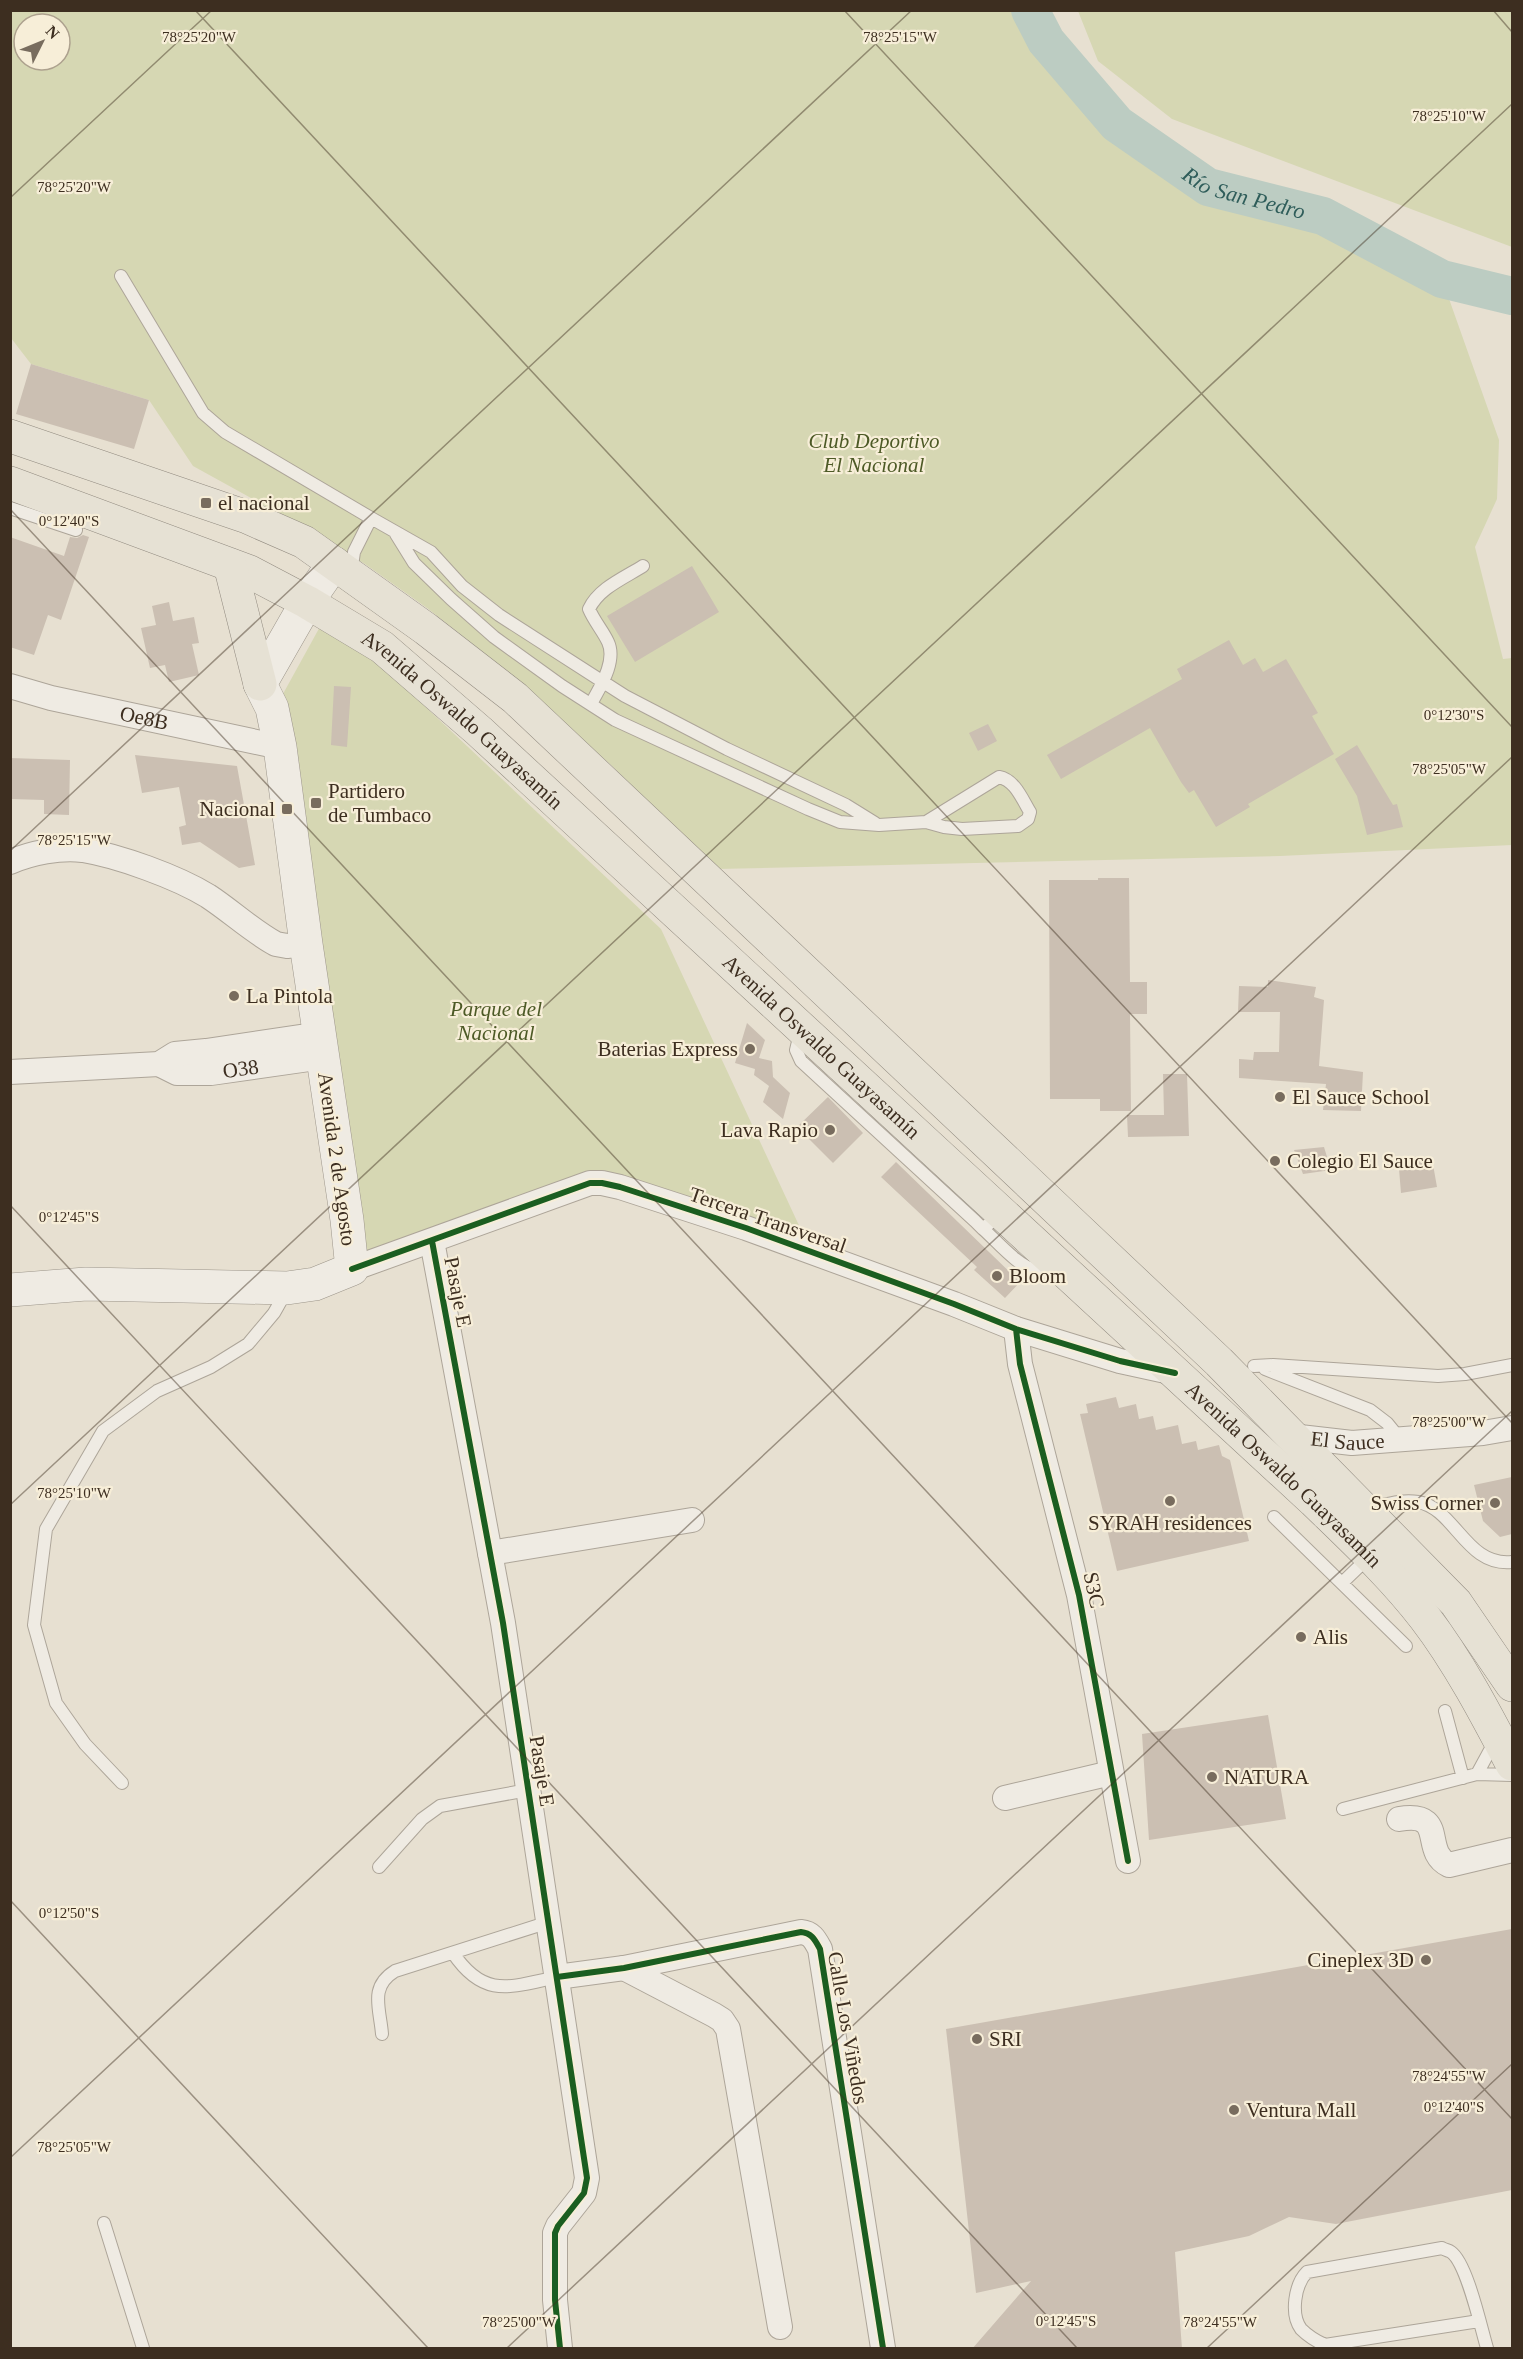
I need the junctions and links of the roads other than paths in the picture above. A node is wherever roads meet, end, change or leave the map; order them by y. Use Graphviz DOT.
graph roads {
  1 [pos="121,276"];
  2 [pos="10,435"];
  3 [pos="10,483"];
  4 [pos="10,507"];
  5 [pos="371,518"];
  6 [pos="76,530"];
  7 [pos="396,534"];
  8 [pos="346,564"];
  9 [pos="230,565"];
  10 [pos="643,566"];
  11 [pos="317,608"];
  12 [pos="603,682"];
  13 [pos="10,686"];
  14 [pos="266,696"];
  15 [pos="591,704"];
  16 [pos="280,747"];
  17 [pos="926,822"];
  18 [pos="879,825"];
  19 [pos="10,862"];
  20 [pos="306,944"];
  21 [pos="321,1045"];
  22 [pos="10,1072"];
  23 [pos="432,1241"];
  24 [pos="352,1269"];
  25 [pos="287,1288"];
  26 [pos="10,1290"];
  27 [pos="1016,1329"];
  28 [pos="1219,1362"];
  29 [pos="1512,1365"];
  30 [pos="1254,1366"];
  31 [pos="1175,1373"];
  32 [pos="1512,1428"];
  33 [pos="1291,1436"];
  34 [pos="1400,1439"];
  35 [pos="1364,1509"];
  36 [pos="1274,1517"];
  37 [pos="692,1520"];
  38 [pos="490,1553"];
  39 [pos="1370,1556"];
  40 [pos="1512,1562"];
  41 [pos="1343,1582"];
  42 [pos="1406,1646"];
  43 [pos="1512,1685"];
  44 [pos="1445,1711"];
  45 [pos="1505,1750"];
  46 [pos="1111,1773"];
  47 [pos="1477,1774"];
  48 [pos="1512,1775"];
  49 [pos="1463,1778"];
  50 [pos="122,1783"];
  51 [pos="528,1790"];
  52 [pos="1005,1798"];
  53 [pos="1343,1809"];
  54 [pos="1399,1819"];
  55 [pos="1512,1850"];
  56 [pos="1128,1861"];
  57 [pos="379,1867"];
  58 [pos="549,1922"];
  59 [pos="453,1953"];
  60 [pos="624,1968"];
  61 [pos="557,1977"];
  62 [pos="382,2034"];
  63 [pos="104,2223"];
  64 [pos="1479,2321"];
  65 [pos="780,2327"];
  66 [pos="143,2349"];
  67 [pos="560,2349"];
  68 [pos="883,2349"];
  69 [pos="1487,2349"];
  1 -- 5 [label="lane"];
  2 -- 8 [label="main road, Avenida Oswaldo Guayasamín"];
  3 -- 9 [label="main road, Avenida Oswaldo Guayasamín"];
  4 -- 6 [label="lane"];
  5 -- 7 [label="lane"];
  5 -- 8 [label="lane"];
  7 -- 12 [label="lane"];
  7 -- 15 [label="lane"];
  8 -- 11 [label="main road"];
  8 -- 28 [label="main road, Avenida Oswaldo Guayasamín"];
  9 -- 11 [label="main road, Avenida Oswaldo Guayasamín"];
  9 -- 14 [label="main road"];
  10 -- 12 [label="lane"];
  11 -- 14 [label="main road"];
  11 -- 31 [label="main road, Avenida Oswaldo Guayasamín"];
  12 -- 15 [label="lane"];
  12 -- 18 [label="lane"];
  13 -- 16 [label="street, Oe8B"];
  14 -- 16 [label="main road, Avenida 2 de Agosto"];
  15 -- 18 [label="lane"];
  16 -- 20 [label="main road, Avenida 2 de Agosto"];
  17 -- 17 [label="lane"];
  17 -- 18 [label="lane"];
  19 -- 20 [label="street"];
  20 -- 21 [label="main road, Avenida 2 de Agosto"];
  21 -- 22 [label="street, O38"];
  21 -- 24 [label="main road, Avenida 2 de Agosto"];
  23 -- 24 [label="street, Tercera Transversal"];
  23 -- 27 [label="street, Tercera Transversal"];
  23 -- 38 [label="street, Pasaje E"];
  24 -- 25 [label="main road, Avenida 2 de Agosto"];
  25 -- 26 [label="main road, Avenida 2 de Agosto"];
  25 -- 50 [label="lane"];
  27 -- 31 [label="street, Tercera Transversal"];
  27 -- 46 [label="street, S3C"];
  28 -- 30 [label="lane"];
  28 -- 33 [label="main road, Avenida Oswaldo Guayasamín"];
  29 -- 30 [label="lane"];
  30 -- 34 [label="lane"];
  31 -- 39 [label="main road, Avenida Oswaldo Guayasamín"];
  32 -- 34 [label="street, El Sauce"];
  33 -- 34 [label="street, El Sauce"];
  33 -- 35 [label="main road, Avenida Oswaldo Guayasamín"];
  35 -- 40 [label="lane"];
  35 -- 43 [label="main road, Avenida Oswaldo Guayasamín"];
  36 -- 41 [label="lane"];
  37 -- 38 [label="street"];
  38 -- 51 [label="street, Pasaje E"];
  39 -- 41 [label="lane"];
  39 -- 45 [label="main road, Avenida Oswaldo Guayasamín"];
  41 -- 42 [label="lane"];
  44 -- 49 [label="lane"];
  45 -- 47 [label="lane"];
  46 -- 52 [label="street"];
  46 -- 56 [label="street, S3C"];
  47 -- 48 [label="lane"];
  47 -- 49 [label="lane"];
  49 -- 53 [label="lane"];
  51 -- 57 [label="lane"];
  51 -- 58 [label="street, Pasaje E"];
  54 -- 55 [label="street"];
  58 -- 59 [label="lane"];
  58 -- 61 [label="street, Pasaje E"];
  59 -- 61 [label="lane"];
  59 -- 62 [label="lane"];
  60 -- 61 [label="street, Calle Los Viñedos"];
  60 -- 65 [label="street"];
  60 -- 68 [label="street, Calle Los Viñedos"];
  61 -- 67 [label="street, Pasaje E"];
  63 -- 66 [label="lane"];
  64 -- 64 [label="lane"];
  64 -- 69 [label="lane"];
}
